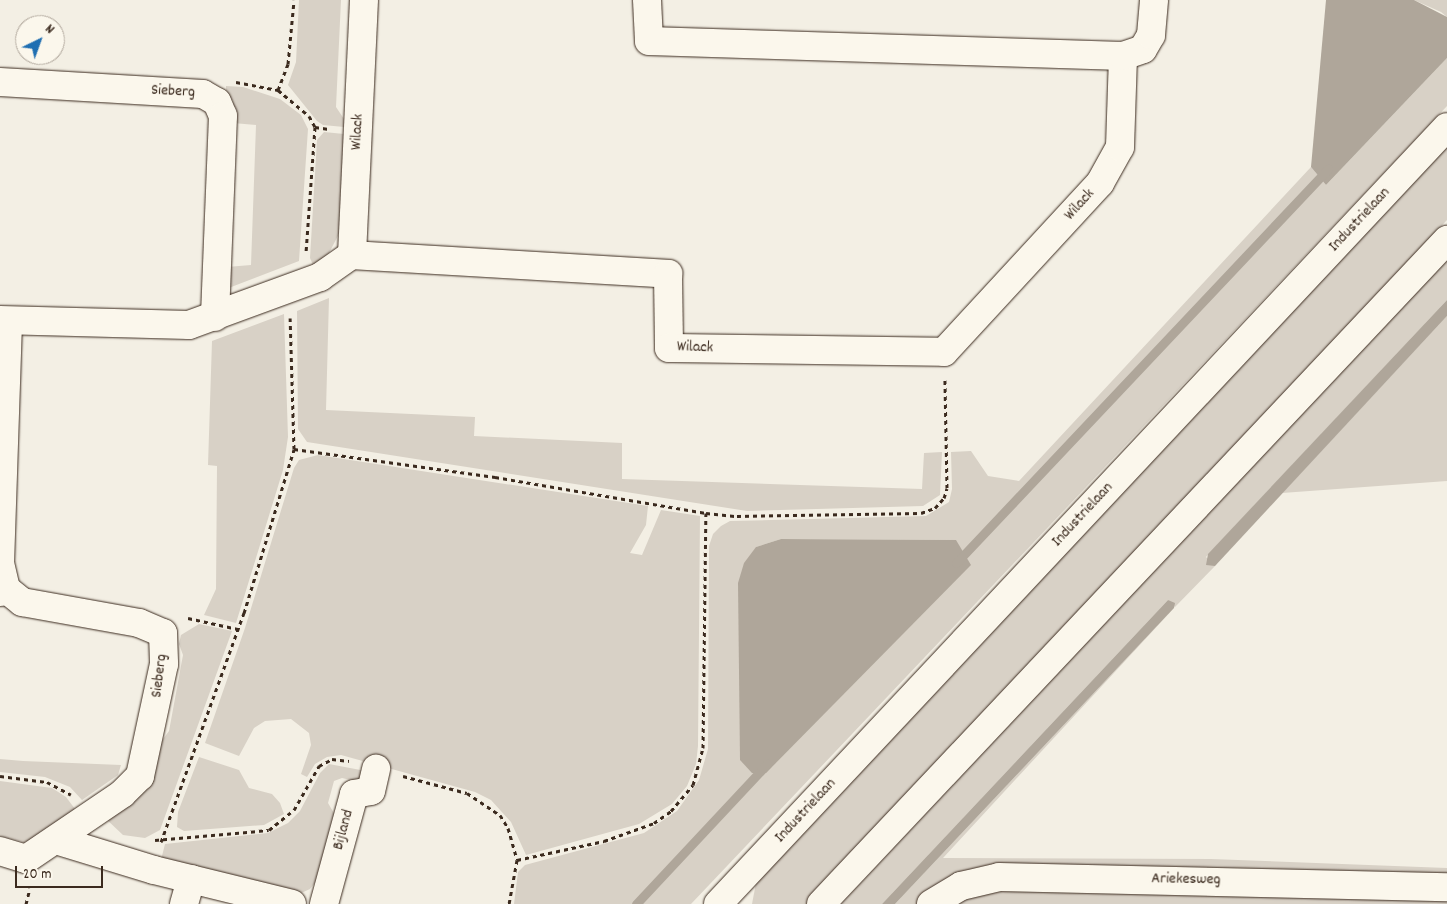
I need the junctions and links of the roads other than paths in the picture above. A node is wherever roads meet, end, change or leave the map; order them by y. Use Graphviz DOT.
graph roads {
  1 [pos="364,0"];
  2 [pos="647,0"];
  3 [pos="1154,0"];
  4 [pos="1124,56"];
  5 [pos="0,82"];
  6 [pos="1447,127"];
  7 [pos="1447,240"];
  8 [pos="352,255"];
  9 [pos="215,317"];
  10 [pos="4,320"];
  11 [pos="3,591"];
  12 [pos="376,769"];
  13 [pos="56,840"];
  14 [pos="0,851"];
  15 [pos="1447,887"];
  16 [pos="188,892"];
  17 [pos="722,903"];
  18 [pos="292,904"];
  19 [pos="324,904"];
  20 [pos="821,904"];
  21 [pos="931,904"];
  1 -- 8 [label="street, Wilack"];
  2 -- 4 [label="street"];
  3 -- 4 [label="street"];
  4 -- 8 [label="street, Wilack"];
  5 -- 9 [label="street, Sieberg"];
  6 -- 17 [label="street, Industrielaan"];
  7 -- 20 [label="street"];
  8 -- 9 [label="street, Sieberg"];
  9 -- 10 [label="street, Sieberg"];
  10 -- 11 [label="street, Sieberg"];
  11 -- 13 [label="street, Sieberg"];
  12 -- 19 [label="street, Bijland"];
  13 -- 14 [label="street"];
  13 -- 16 [label="street"];
  15 -- 21 [label="street, Ariekesweg"];
  16 -- 18 [label="street"];
}
